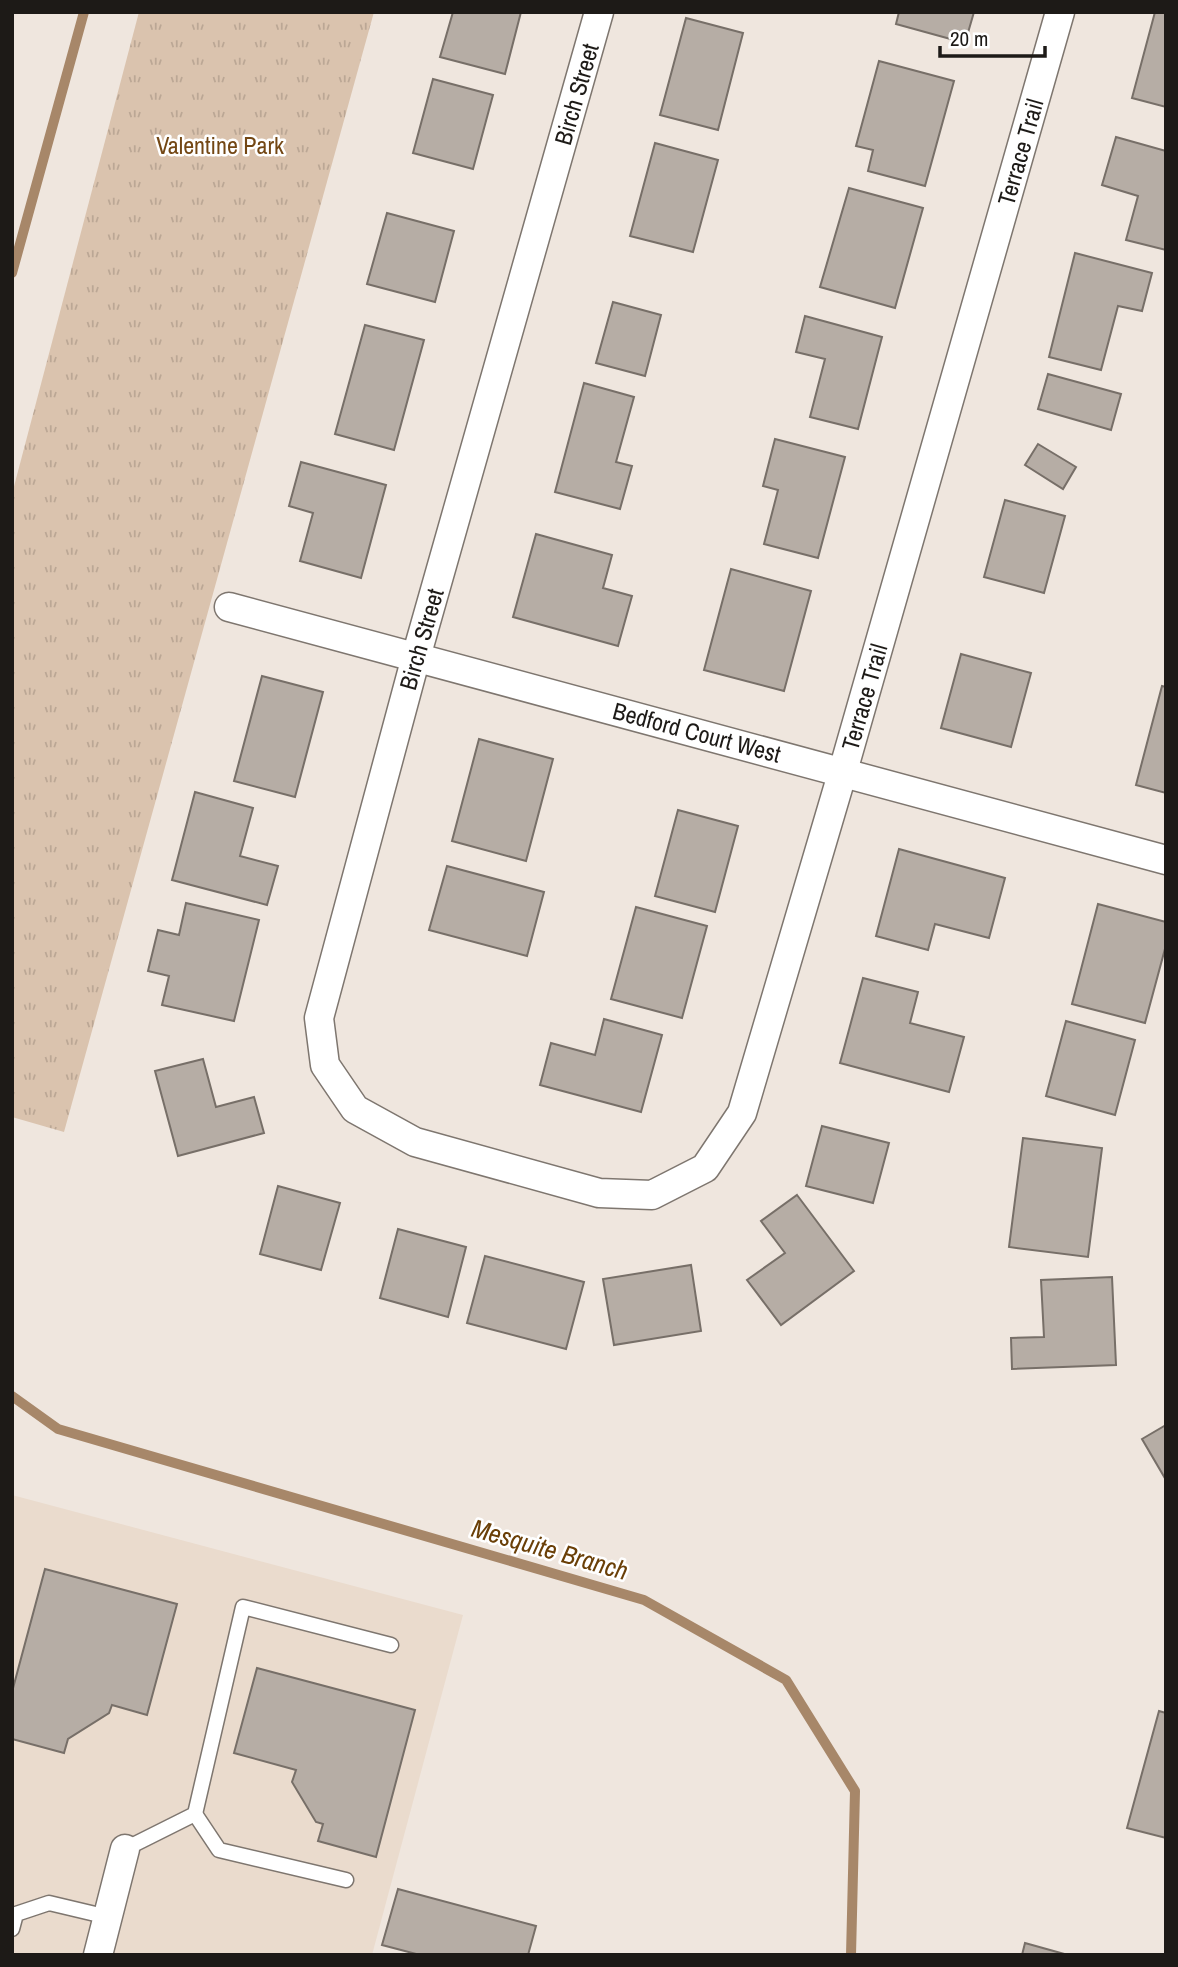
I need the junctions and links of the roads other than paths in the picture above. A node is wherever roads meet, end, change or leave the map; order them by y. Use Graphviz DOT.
graph roads {
  1 [pos="599,12"];
  2 [pos="1060,12"];
  3 [pos="229,607"];
  4 [pos="416,657"];
  5 [pos="843,771"];
  6 [pos="1166,860"];
  7 [pos="503,1167"];
  8 [pos="391,1645"];
  9 [pos="195,1814"];
  10 [pos="125,1849"];
  11 [pos="346,1880"];
  12 [pos="108,1917"];
  13 [pos="12,1929"];
  14 [pos="98,1955"];
  1 -- 4 [label="street, Birch Street"];
  2 -- 5 [label="street, Terrace Trail"];
  3 -- 4 [label="street, Bedford Court West"];
  4 -- 5 [label="street, Bedford Court West"];
  4 -- 7 [label="street, Birch Street"];
  5 -- 6 [label="street, Bedford Court West"];
  5 -- 7 [label="street, Terrace Trail"];
  8 -- 9 [label="lane"];
  9 -- 10 [label="lane"];
  9 -- 11 [label="lane"];
  10 -- 12 [label="street"];
  12 -- 13 [label="lane"];
  12 -- 14 [label="street"];
}
